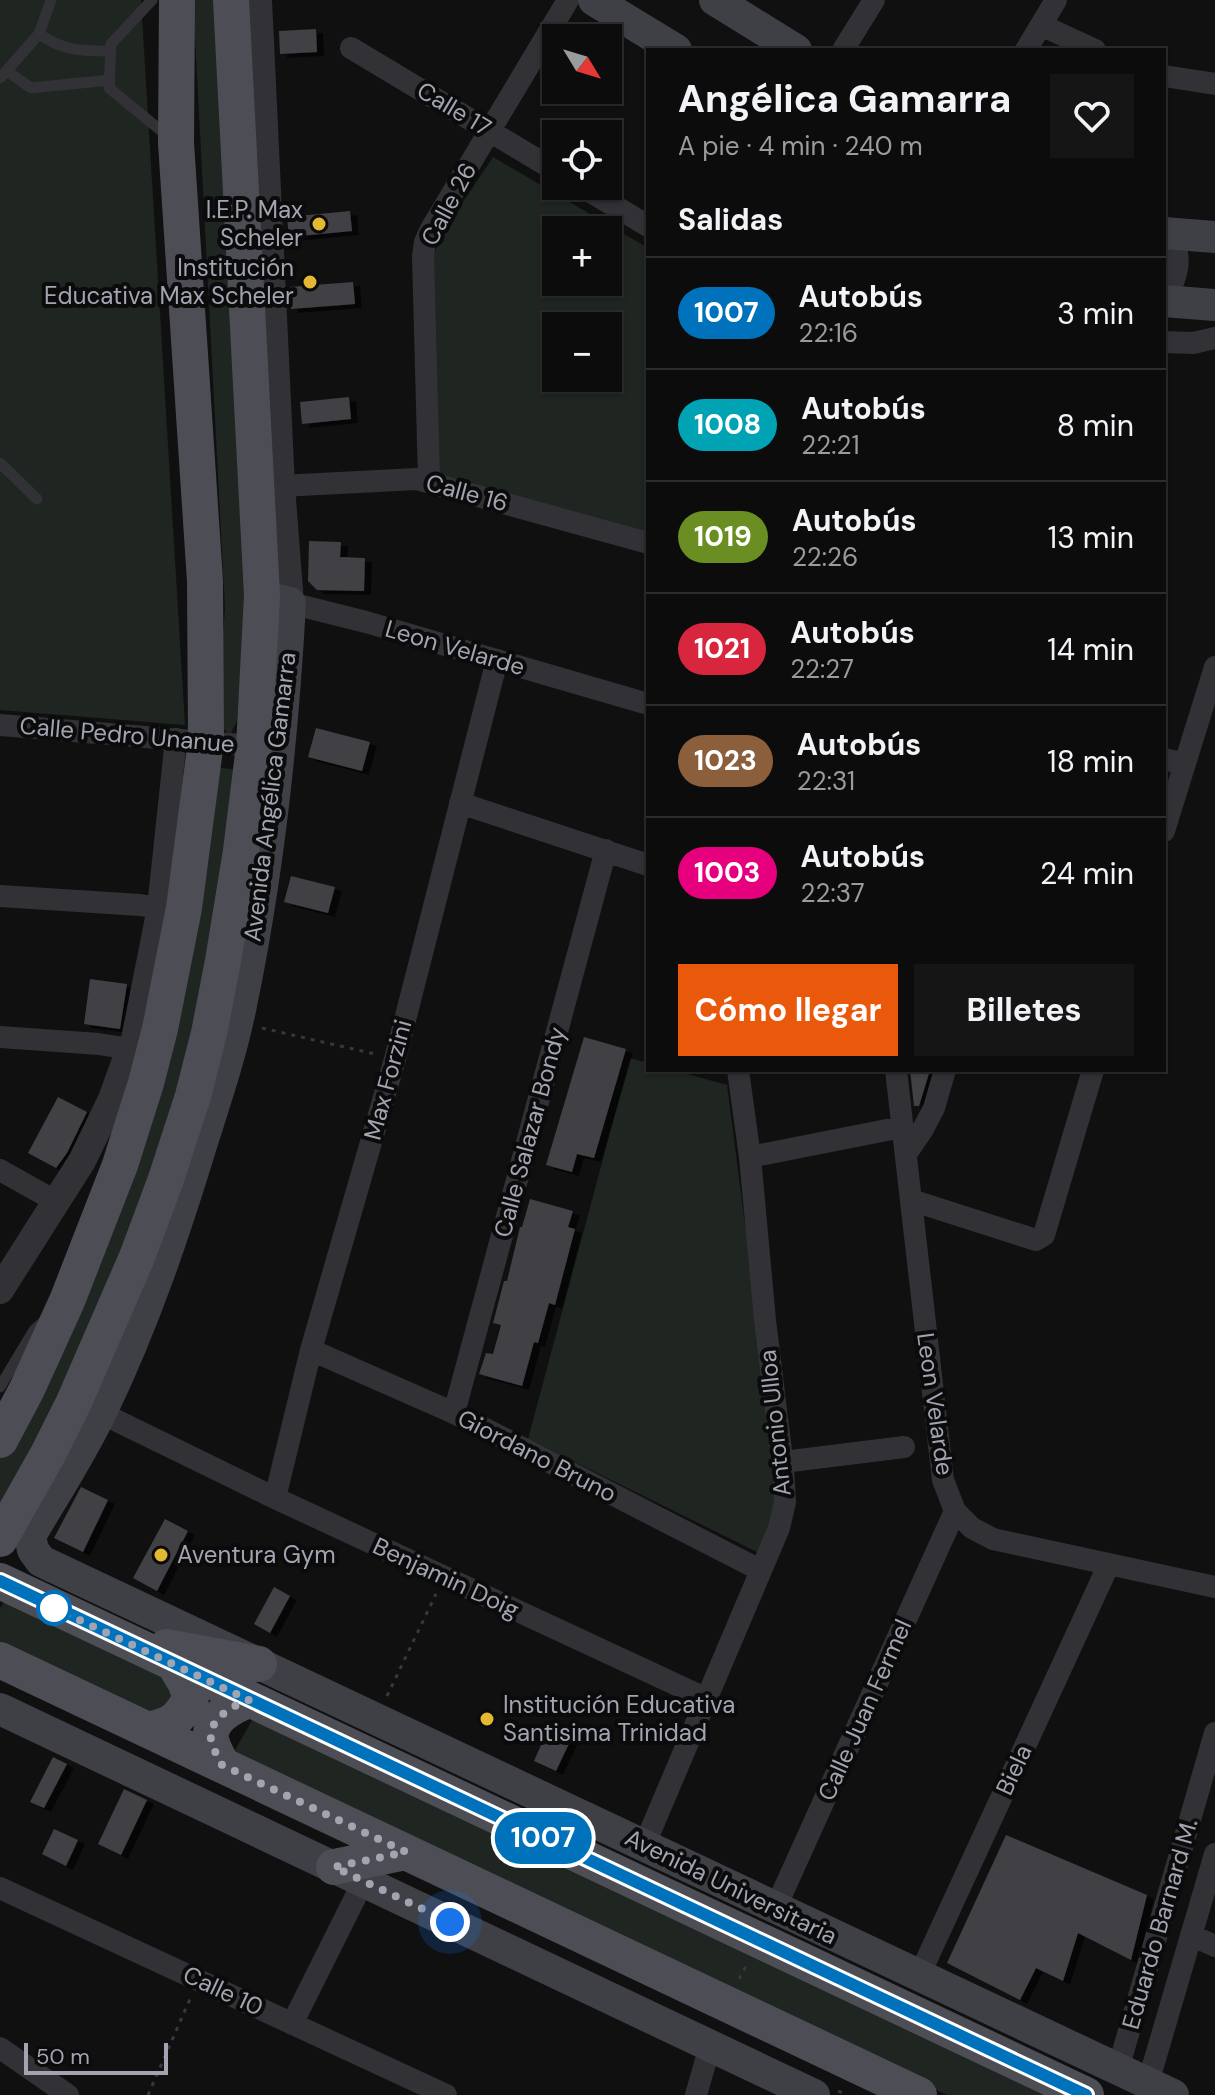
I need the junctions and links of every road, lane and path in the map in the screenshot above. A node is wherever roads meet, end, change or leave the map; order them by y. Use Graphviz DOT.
graph roads {
  1 [pos="51,0"];
  2 [pos="152,0"];
  3 [pos="177,0"];
  4 [pos="231,0"];
  5 [pos="258,0"];
  6 [pos="568,0"];
  7 [pos="594,0"];
  8 [pos="715,0"];
  9 [pos="874,0"];
  10 [pos="1056,0"];
  11 [pos="1041,25"];
  12 [pos="39,34"];
  13 [pos="351,48"];
  14 [pos="673,48"];
  15 [pos="793,48"];
  16 [pos="844,48"];
  17 [pos="1027,48"];
  18 [pos="1091,48"];
  19 [pos="110,51"];
  20 [pos="4,74"];
  21 [pos="1166,76"];
  22 [pos="110,80"];
  23 [pos="1215,84"];
  24 [pos="490,130"];
  25 [pos="176,143"];
  26 [pos="542,162"];
  27 [pos="604,200"];
  28 [pos="646,225"];
  29 [pos="1168,233"];
  30 [pos="1215,237"];
  31 [pos="1166,299"];
  32 [pos="1166,302"];
  33 [pos="1215,305"];
  34 [pos="1215,338"];
  35 [pos="1166,342"];
  36 [pos="0,463"];
  37 [pos="429,481"];
  38 [pos="281,486"];
  39 [pos="37,499"];
  40 [pos="646,542"];
  41 [pos="276,599"];
  42 [pos="497,660"];
  43 [pos="1215,667"];
  44 [pos="646,703"];
  45 [pos="0,725"];
  46 [pos="191,740"];
  47 [pos="254,746"];
  48 [pos="1174,762"];
  49 [pos="460,803"];
  50 [pos="1166,817"];
  51 [pos="606,850"];
  52 [pos="646,864"];
  53 [pos="0,896"];
  54 [pos="158,908"];
  55 [pos="237,1022"];
  56 [pos="160,1029"];
  57 [pos="0,1037"];
  58 [pos="114,1047"];
  59 [pos="395,1059"];
  60 [pos="738,1072"];
  61 [pos="896,1072"];
  62 [pos="944,1072"];
  63 [pos="1092,1072"];
  64 [pos="146,1083"];
  65 [pos="902,1127"];
  66 [pos="111,1141"];
  67 [pos="906,1154"];
  68 [pos="750,1157"];
  69 [pos="0,1170"];
  70 [pos="911,1200"];
  71 [pos="57,1202"];
  72 [pos="0,1290"];
  73 [pos="67,1301"];
  74 [pos="311,1350"];
  75 [pos="0,1387"];
  76 [pos="101,1413"];
  77 [pos="454,1413"];
  78 [pos="0,1440"];
  79 [pos="904,1447"];
  80 [pos="783,1462"];
  81 [pos="275,1498"];
  82 [pos="955,1511"];
  83 [pos="10,1536"];
  84 [pos="1109,1564"];
  85 [pos="760,1570"];
  86 [pos="444,1576"];
  87 [pos="0,1581"];
  88 [pos="1215,1587"];
  89 [pos="114,1637"];
  90 [pos="0,1660"];
  91 [pos="259,1664"];
  92 [pos="175,1665"];
  93 [pos="707,1699"];
  94 [pos="249,1700"];
  95 [pos="0,1709"];
  96 [pos="376,1718"];
  97 [pos="148,1730"];
  98 [pos="1215,1733"];
  99 [pos="222,1765"];
  100 [pos="644,1846"];
  101 [pos="406,1852"];
  102 [pos="1215,1854"];
  103 [pos="349,1874"];
  104 [pos="0,1888"];
  105 [pos="767,1924"];
  106 [pos="1191,1935"];
  107 [pos="1215,1946"];
  108 [pos="919,1976"];
  109 [pos="198,1980"];
  110 [pos="727,2004"];
  111 [pos="292,2024"];
  112 [pos="710,2046"];
  113 [pos="0,2048"];
  114 [pos="1118,2069"];
  115 [pos="1160,2089"];
  116 [pos="68,2095"];
  117 [pos="148,2095"];
  118 [pos="446,2095"];
  119 [pos="696,2095"];
  120 [pos="814,2095"];
  121 [pos="919,2095"];
  122 [pos="1086,2095"];
  1 -- 12 [label="lane"];
  2 -- 19 [label="lane"];
  3 -- 25 [label="main road"];
  4 -- 41 [label="main road, Avenida Angélica Gamarra"];
  5 -- 38 [label="street, Avenida Angélica Gamarra"];
  6 -- 24 [label="street, Calle 26"];
  7 -- 14 [label="main road"];
  8 -- 15 [label="main road"];
  9 -- 16 [label="street"];
  10 -- 11 [label="street"];
  11 -- 17 [label="street"];
  11 -- 18 [label="street"];
  12 -- 19 [label="lane"];
  12 -- 20 [label="lane"];
  13 -- 24 [label="street, Calle 17"];
  19 -- 22 [label="lane"];
  20 -- 22 [label="lane"];
  21 -- 23 [label="street"];
  22 -- 25 [label="lane"];
  24 -- 26 [label="street, Calle 17"];
  24 -- 37 [label="street, Calle 26"];
  25 -- 46 [label="main road"];
  27 -- 28 [label="street"];
  29 -- 30 [label="main road"];
  29 -- 31 [label="street"];
  32 -- 33 [label="main road"];
  34 -- 35 [label="street"];
  36 -- 39 [label="lane"];
  37 -- 38 [label="street, Calle 16"];
  37 -- 40 [label="street, Calle 16"];
  38 -- 41 [label="street, Avenida Angélica Gamarra"];
  41 -- 42 [label="street, Leon Velarde"];
  41 -- 47 [label="main road, Avenida Angélica Gamarra"];
  41 -- 55 [label="main road, Avenida Angélica Gamarra"];
  42 -- 44 [label="street, Leon Velarde"];
  42 -- 49 [label="street, Max Forzini"];
  43 -- 48 [label="street"];
  45 -- 46 [label="street, Calle Pedro Unanue"];
  46 -- 47 [label="street, Calle Pedro Unanue"];
  46 -- 54 [label="street"];
  46 -- 56 [label="main road"];
  47 -- 83 [label="main road, Avenida Angélica Gamarra"];
  48 -- 50 [label="street"];
  49 -- 51 [label="street"];
  49 -- 59 [label="street, Max Forzini"];
  51 -- 52 [label="street"];
  51 -- 77 [label="street, Calle Salazar Bondy"];
  53 -- 54 [label="street"];
  54 -- 58 [label="street"];
  55 -- 59 [label="path"];
  55 -- 76 [label="main road, Avenida Angélica Gamarra"];
  56 -- 58 [label="main road"];
  56 -- 64 [label="main road"];
  57 -- 58 [label="street"];
  58 -- 64 [label="main road"];
  58 -- 66 [label="street"];
  59 -- 74 [label="street, Max Forzini"];
  60 -- 68 [label="street, Antonio Ulloa"];
  61 -- 65 [label="street, Leon Velarde"];
  62 -- 67 [label="street"];
  63 -- 70 [label="street"];
  64 -- 66 [label="main road"];
  65 -- 67 [label="street, Leon Velarde"];
  65 -- 68 [label="street"];
  66 -- 71 [label="street"];
  66 -- 73 [label="main road"];
  67 -- 70 [label="street, Leon Velarde"];
  68 -- 80 [label="street, Antonio Ulloa"];
  69 -- 71 [label="street"];
  70 -- 82 [label="street, Leon Velarde"];
  71 -- 72 [label="street"];
  73 -- 75 [label="lane"];
  73 -- 78 [label="main road"];
  74 -- 77 [label="street, Giordano Bruno"];
  74 -- 81 [label="street, Max Forzini"];
  76 -- 81 [label="street, Benjamin Doig"];
  76 -- 83 [label="main road, Avenida Angélica Gamarra"];
  77 -- 85 [label="street, Giordano Bruno"];
  79 -- 80 [label="street"];
  80 -- 85 [label="street, Antonio Ulloa"];
  81 -- 86 [label="street, Benjamin Doig"];
  82 -- 84 [label="street"];
  82 -- 105 [label="street, Calle Juan Fermel"];
  83 -- 91 [label="main road, Avenida Universitaria"];
  84 -- 88 [label="street"];
  84 -- 108 [label="street, Biela"];
  85 -- 93 [label="street, Antonio Ulloa"];
  86 -- 93 [label="street, Benjamin Doig"];
  86 -- 96 [label="path"];
  87 -- 89 [label="main road, Avenida Universitaria"];
  89 -- 91 [label="main road"];
  89 -- 92 [label="main road, Avenida Universitaria"];
  90 -- 97 [label="main road"];
  91 -- 96 [label="main road, Avenida Universitaria"];
  92 -- 94 [label="main road, Avenida Universitaria"];
  92 -- 97 [label="main road"];
  93 -- 100 [label="street, Antonio Ulloa"];
  94 -- 99 [label="main road"];
  94 -- 105 [label="main road, Avenida Universitaria"];
  95 -- 103 [label="main road"];
  96 -- 100 [label="main road, Avenida Universitaria"];
  97 -- 99 [label="main road"];
  98 -- 114 [label="street, Eduardo Barnard M."];
  99 -- 101 [label="main road"];
  100 -- 105 [label="main road, Avenida Universitaria"];
  101 -- 103 [label="main road"];
  101 -- 110 [label="main road"];
  102 -- 106 [label="street, Eduardo Barnard M."];
  103 -- 111 [label="street"];
  103 -- 112 [label="main road"];
  104 -- 109 [label="street, Calle 10"];
  105 -- 108 [label="main road, Avenida Universitaria"];
  105 -- 110 [label="path"];
  105 -- 122 [label="main road, Avenida Universitaria"];
  106 -- 107 [label="street"];
  106 -- 115 [label="street, Eduardo Barnard M."];
  108 -- 114 [label="main road, Avenida Universitaria"];
  109 -- 111 [label="street, Calle 10"];
  109 -- 117 [label="path"];
  110 -- 121 [label="main road"];
  111 -- 118 [label="street, Calle 10"];
  112 -- 119 [label="street"];
  112 -- 120 [label="main road"];
  113 -- 116 [label="street"];
  114 -- 115 [label="main road, Avenida Universitaria"];
}
